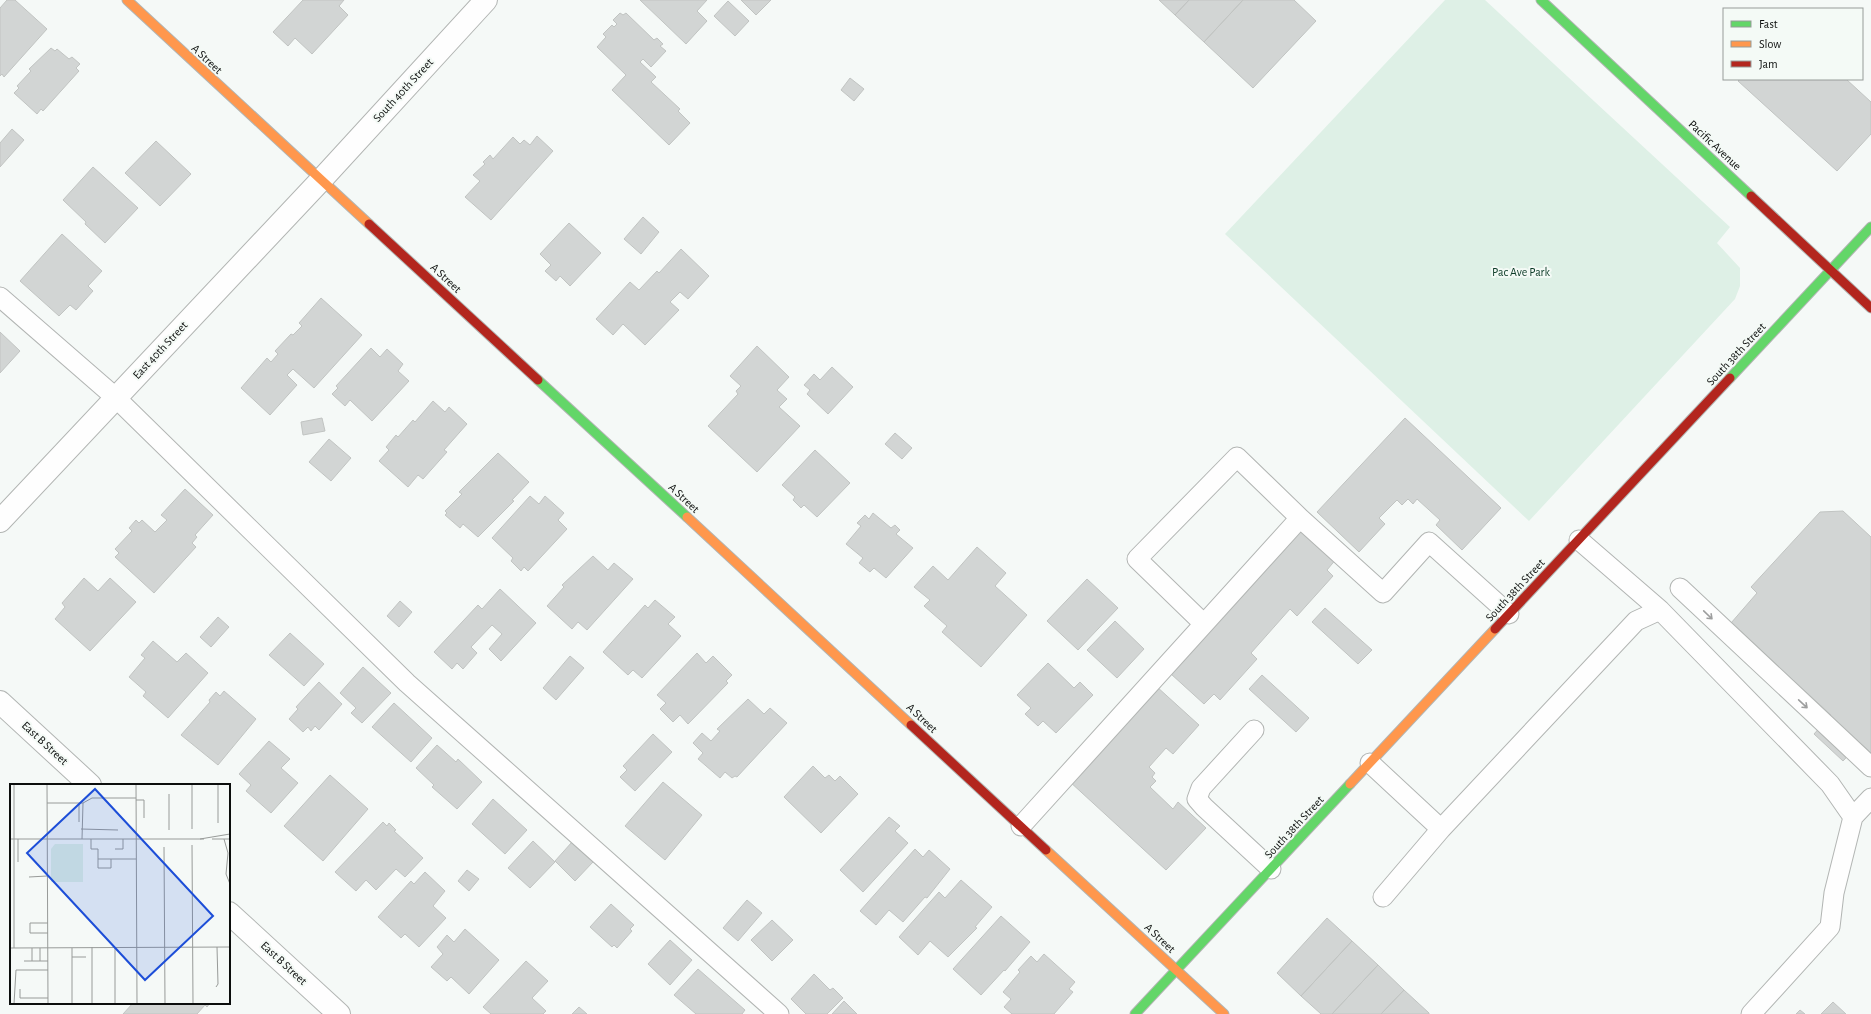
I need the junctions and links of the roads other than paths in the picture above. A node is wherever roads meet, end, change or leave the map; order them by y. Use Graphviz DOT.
graph roads {
  1 [pos="127,0"];
  2 [pos="1541,0"];
  3 [pos="478,3"];
  4 [pos="321,180"];
  5 [pos="1871,227"];
  6 [pos="1831,270"];
  7 [pos="0,297"];
  8 [pos="1871,308"];
  9 [pos="115,397"];
  10 [pos="1300,518"];
  11 [pos="0,521"];
  12 [pos="1579,540"];
  13 [pos="1680,588"];
  14 [pos="1660,610"];
  15 [pos="1510,614"];
  16 [pos="1204,624"];
  17 [pos="0,702"];
  18 [pos="1254,730"];
  19 [pos="1370,763"];
  20 [pos="1871,767"];
  21 [pos="89,784"];
  22 [pos="1871,798"];
  23 [pos="1853,817"];
  24 [pos="1021,826"];
  25 [pos="1441,829"];
  26 [pos="1270,869"];
  27 [pos="1383,897"];
  28 [pos="230,914"];
  29 [pos="1176,969"];
  30 [pos="339,1014"];
  31 [pos="778,1014"];
  32 [pos="1135,1014"];
  33 [pos="1224,1014"];
  34 [pos="1750,1014"];
  1 -- 4 [label="main road, A Street"];
  2 -- 6 [label="main road, Pacific Avenue"];
  3 -- 4 [label="street, South 40th Street"];
  4 -- 9 [label="street, East 40th Street"];
  4 -- 24 [label="main road, A Street"];
  5 -- 6 [label="main road, South 38th Street"];
  6 -- 8 [label="main road, Pacific Avenue"];
  6 -- 12 [label="main road, South 38th Street"];
  7 -- 9 [label="lane"];
  9 -- 11 [label="street, East 40th Street"];
  9 -- 31 [label="lane"];
  10 -- 15 [label="lane"];
  10 -- 16 [label="lane"];
  10 -- 16 [label="lane"];
  12 -- 14 [label="lane"];
  12 -- 15 [label="main road, South 38th Street"];
  13 -- 20 [label="lane, one-way"];
  14 -- 23 [label="lane"];
  14 -- 25 [label="lane"];
  15 -- 19 [label="main road, South 38th Street"];
  16 -- 24 [label="lane"];
  17 -- 21 [label="street, East B Street"];
  18 -- 26 [label="lane"];
  19 -- 25 [label="lane"];
  19 -- 26 [label="main road, South 38th Street"];
  22 -- 23 [label="lane"];
  23 -- 34 [label="lane"];
  24 -- 29 [label="main road, A Street"];
  25 -- 27 [label="lane"];
  26 -- 29 [label="main road, South 38th Street"];
  28 -- 30 [label="street, East B Street"];
  29 -- 32 [label="main road, South 38th Street"];
  29 -- 33 [label="main road, A Street"];
}
